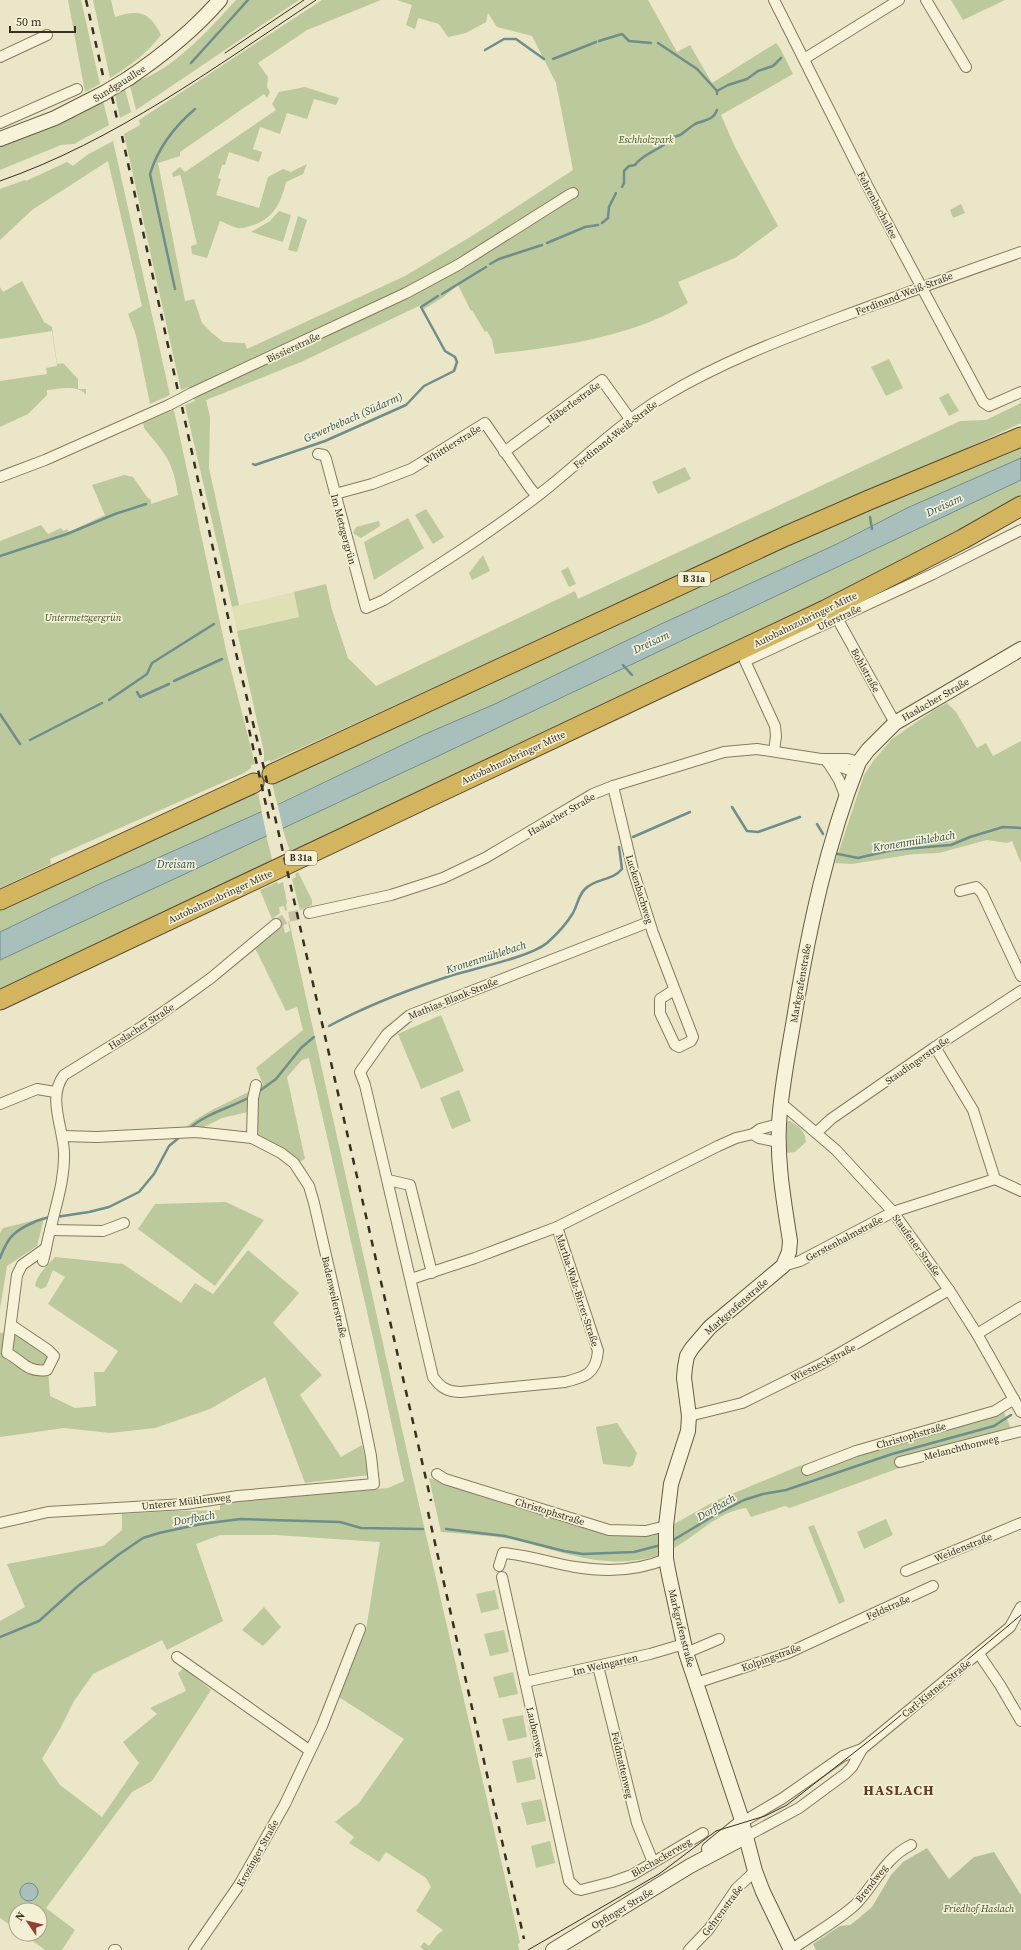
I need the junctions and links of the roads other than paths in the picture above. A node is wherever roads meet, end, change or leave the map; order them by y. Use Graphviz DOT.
graph roads {
  1 [pos="220,0"];
  2 [pos="774,0"];
  3 [pos="899,0"];
  4 [pos="926,0"];
  5 [pos="47,35"];
  6 [pos="0,57"];
  7 [pos="804,59"];
  8 [pos="966,67"];
  9 [pos="77,89"];
  10 [pos="0,123"];
  11 [pos="0,139"];
  12 [pos="573,194"];
  13 [pos="1021,252"];
  14 [pos="922,286"];
  15 [pos="1021,392"];
  16 [pos="630,419"];
  17 [pos="1021,427"];
  18 [pos="1021,437"];
  19 [pos="504,452"];
  20 [pos="318,454"];
  21 [pos="973,457"];
  22 [pos="0,477"];
  23 [pos="335,494"];
  24 [pos="537,496"];
  25 [pos="1021,506"];
  26 [pos="1021,519"];
  27 [pos="1021,530"];
  28 [pos="963,539"];
  29 [pos="366,608"];
  30 [pos="837,618"];
  31 [pos="1021,649"];
  32 [pos="895,723"];
  33 [pos="774,751"];
  34 [pos="825,762"];
  35 [pos="857,767"];
  36 [pos="272,774"];
  37 [pos="254,783"];
  38 [pos="613,786"];
  39 [pos="846,798"];
  40 [pos="960,891"];
  41 [pos="0,900"];
  42 [pos="309,913"];
  43 [pos="649,922"];
  44 [pos="276,924"];
  45 [pos="1021,976"];
  46 [pos="674,990"];
  47 [pos="1021,992"];
  48 [pos="0,1000"];
  49 [pos="935,1047"];
  50 [pos="255,1090"];
  51 [pos="56,1092"];
  52 [pos="781,1103"];
  53 [pos="0,1104"];
  54 [pos="779,1124"];
  55 [pos="817,1132"];
  56 [pos="752,1134"];
  57 [pos="63,1136"];
  58 [pos="252,1138"];
  59 [pos="779,1142"];
  60 [pos="995,1179"];
  61 [pos="388,1180"];
  62 [pos="1021,1191"];
  63 [pos="893,1212"];
  64 [pos="124,1223"];
  65 [pos="51,1226"];
  66 [pos="557,1227"];
  67 [pos="46,1248"];
  68 [pos="43,1261"];
  69 [pos="783,1266"];
  70 [pos="432,1273"];
  71 [pos="411,1278"];
  72 [pos="949,1290"];
  73 [pos="1021,1307"];
  74 [pos="11,1325"];
  75 [pos="977,1334"];
  76 [pos="1018,1406"];
  77 [pos="689,1416"];
  78 [pos="1021,1431"];
  79 [pos="900,1462"];
  80 [pos="807,1470"];
  81 [pos="437,1474"];
  82 [pos="374,1484"];
  83 [pos="0,1522"];
  84 [pos="1021,1523"];
  85 [pos="666,1543"];
  86 [pos="499,1566"];
  87 [pos="906,1571"];
  88 [pos="502,1577"];
  89 [pos="933,1586"];
  90 [pos="1021,1607"];
  91 [pos="1021,1624"];
  92 [pos="843,1627"];
  93 [pos="1010,1627"];
  94 [pos="360,1629"];
  95 [pos="719,1640"];
  96 [pos="685,1649"];
  97 [pos="979,1654"];
  98 [pos="177,1657"];
  99 [pos="598,1666"];
  100 [pos="525,1682"];
  101 [pos="696,1683"];
  102 [pos="1021,1721"];
  103 [pos="862,1749"];
  104 [pos="309,1750"];
  105 [pos="741,1822"];
  106 [pos="703,1833"];
  107 [pos="745,1837"];
  108 [pos="911,1845"];
  109 [pos="653,1862"];
  110 [pos="690,1866"];
  111 [pos="755,1871"];
  112 [pos="574,1886"];
  113 [pos="194,1950"];
  114 [pos="553,1950"];
  115 [pos="690,1950"];
  116 [pos="791,1950"];
  1 -- 11 [label="street, Sundgauallee, bridge"];
  2 -- 7 [label="street, Fehrenbachallee"];
  3 -- 7 [label="street"];
  4 -- 8 [label="street"];
  5 -- 6 [label="street"];
  7 -- 14 [label="street, Fehrenbachallee"];
  9 -- 10 [label="street"];
  12 -- 22 [label="street, Bissierstraße, bridge"];
  13 -- 14 [label="street, Ferdinand-Weiß-Straße"];
  14 -- 15 [label="street, Fehrenbachallee"];
  14 -- 16 [label="street, Ferdinand-Weiß-Straße"];
  16 -- 19 [label="street, Häberlestraße"];
  16 -- 24 [label="street, Ferdinand-Weiß-Straße"];
  17 -- 21 [label="highway"];
  18 -- 21 [label="highway, B 31a"];
  19 -- 23 [label="street, Whittierstraße"];
  19 -- 24 [label="street, Whittierstraße"];
  20 -- 23 [label="street, Im Metzgergrün"];
  21 -- 36 [label="highway, B 31a"];
  23 -- 29 [label="street, Im Metzgergrün"];
  24 -- 29 [label="street, Ferdinand-Weiß-Straße"];
  25 -- 28 [label="highway, Autobahnzubringer Mitte / B 31a"];
  26 -- 28 [label="highway"];
  27 -- 30 [label="street, Uferstraße"];
  28 -- 48 [label="highway, Autobahnzubringer Mitte / B 31a"];
  30 -- 32 [label="street, Bohlstraße"];
  30 -- 33 [label="street, Uferstraße"];
  31 -- 32 [label="street, Haslacher Straße"];
  32 -- 35 [label="street, Haslacher Straße"];
  33 -- 34 [label="street, Haslacher Straße"];
  33 -- 38 [label="street, Haslacher Straße"];
  34 -- 35 [label="street, Haslacher Straße"];
  34 -- 39 [label="street"];
  35 -- 39 [label="street, Markgrafenstraße"];
  37 -- 41 [label="highway"];
  38 -- 42 [label="street, Haslacher Straße"];
  38 -- 43 [label="street, Luckenbachweg"];
  39 -- 52 [label="street, Markgrafenstraße"];
  40 -- 45 [label="street"];
  43 -- 46 [label="street, Luckenbachweg"];
  43 -- 61 [label="street, Mathias-Blank-Straße"];
  44 -- 51 [label="street, Haslacher Straße"];
  46 -- 46 [label="street, Luckenbachweg"];
  47 -- 49 [label="street, Staudingerstraße"];
  49 -- 55 [label="street, Staudingerstraße"];
  49 -- 60 [label="street"];
  50 -- 58 [label="street"];
  51 -- 53 [label="street"];
  51 -- 57 [label="street"];
  52 -- 54 [label="street, Markgrafenstraße"];
  52 -- 55 [label="street, Staufener Straße"];
  54 -- 56 [label="street"];
  54 -- 59 [label="street, Markgrafenstraße"];
  55 -- 63 [label="street, Staufener Straße"];
  56 -- 59 [label="street"];
  56 -- 66 [label="street"];
  57 -- 58 [label="street, Badenweilerstraße"];
  57 -- 65 [label="street"];
  58 -- 82 [label="street, Badenweilerstraße"];
  59 -- 69 [label="street, Markgrafenstraße"];
  60 -- 62 [label="street"];
  60 -- 63 [label="street, Gerstenhalmstraße"];
  61 -- 70 [label="street"];
  61 -- 71 [label="street, Mathias-Blank-Straße"];
  63 -- 69 [label="street, Gerstenhalmstraße"];
  63 -- 72 [label="street, Staufener Straße"];
  64 -- 65 [label="street"];
  65 -- 67 [label="street"];
  66 -- 70 [label="street"];
  66 -- 71 [label="street, Martha-Walz-Birrer-Straße"];
  67 -- 68 [label="street"];
  67 -- 74 [label="street"];
  69 -- 77 [label="street, Markgrafenstraße"];
  70 -- 71 [label="street"];
  72 -- 75 [label="street, Staufener Straße"];
  72 -- 77 [label="street, Wiesneckstraße"];
  73 -- 75 [label="street"];
  74 -- 74 [label="street"];
  75 -- 76 [label="street, Staufener Straße"];
  76 -- 80 [label="street, Christophstraße"];
  77 -- 85 [label="street, Markgrafenstraße"];
  78 -- 79 [label="street, Melanchthonweg"];
  81 -- 85 [label="street, Christophstraße"];
  82 -- 83 [label="street, Unterer Mühlenweg"];
  84 -- 87 [label="street, Weidenstraße"];
  85 -- 86 [label="street"];
  85 -- 96 [label="street, Markgrafenstraße"];
  88 -- 100 [label="street, Laubenweg"];
  89 -- 92 [label="street, Feldstraße"];
  90 -- 93 [label="street, Carl-Kistner-Straße"];
  91 -- 93 [label="street, Carl-Kistner-Straße"];
  92 -- 101 [label="street, Kolpingstraße"];
  93 -- 97 [label="street, Carl-Kistner-Straße"];
  94 -- 104 [label="street, Krozinger Straße"];
  95 -- 96 [label="street, Im Weingarten"];
  96 -- 99 [label="street, Im Weingarten"];
  96 -- 101 [label="street, Markgrafenstraße"];
  97 -- 102 [label="street"];
  97 -- 103 [label="street, Carl-Kistner-Straße"];
  98 -- 104 [label="street"];
  99 -- 100 [label="street, Im Weingarten"];
  99 -- 109 [label="street, Feldmattenweg"];
  100 -- 112 [label="street, Laubenweg"];
  101 -- 105 [label="street, Markgrafenstraße"];
  103 -- 105 [label="street, Carl-Kistner-Straße"];
  103 -- 107 [label="street, Carl-Kistner-Straße"];
  104 -- 113 [label="street, Krozinger Straße"];
  105 -- 107 [label="street, Markgrafenstraße"];
  105 -- 110 [label="street, Opfinger Straße"];
  106 -- 109 [label="street, Blochackerweg"];
  107 -- 110 [label="street, Opfinger Straße"];
  107 -- 111 [label="street, Markgrafenstraße"];
  108 -- 116 [label="street, Brendweg"];
  109 -- 112 [label="street, Blochackerweg"];
  110 -- 114 [label="street, Opfinger Straße"];
  111 -- 115 [label="street, Gehrenstraße"];
  111 -- 116 [label="street, Markgrafenstraße"];
}
